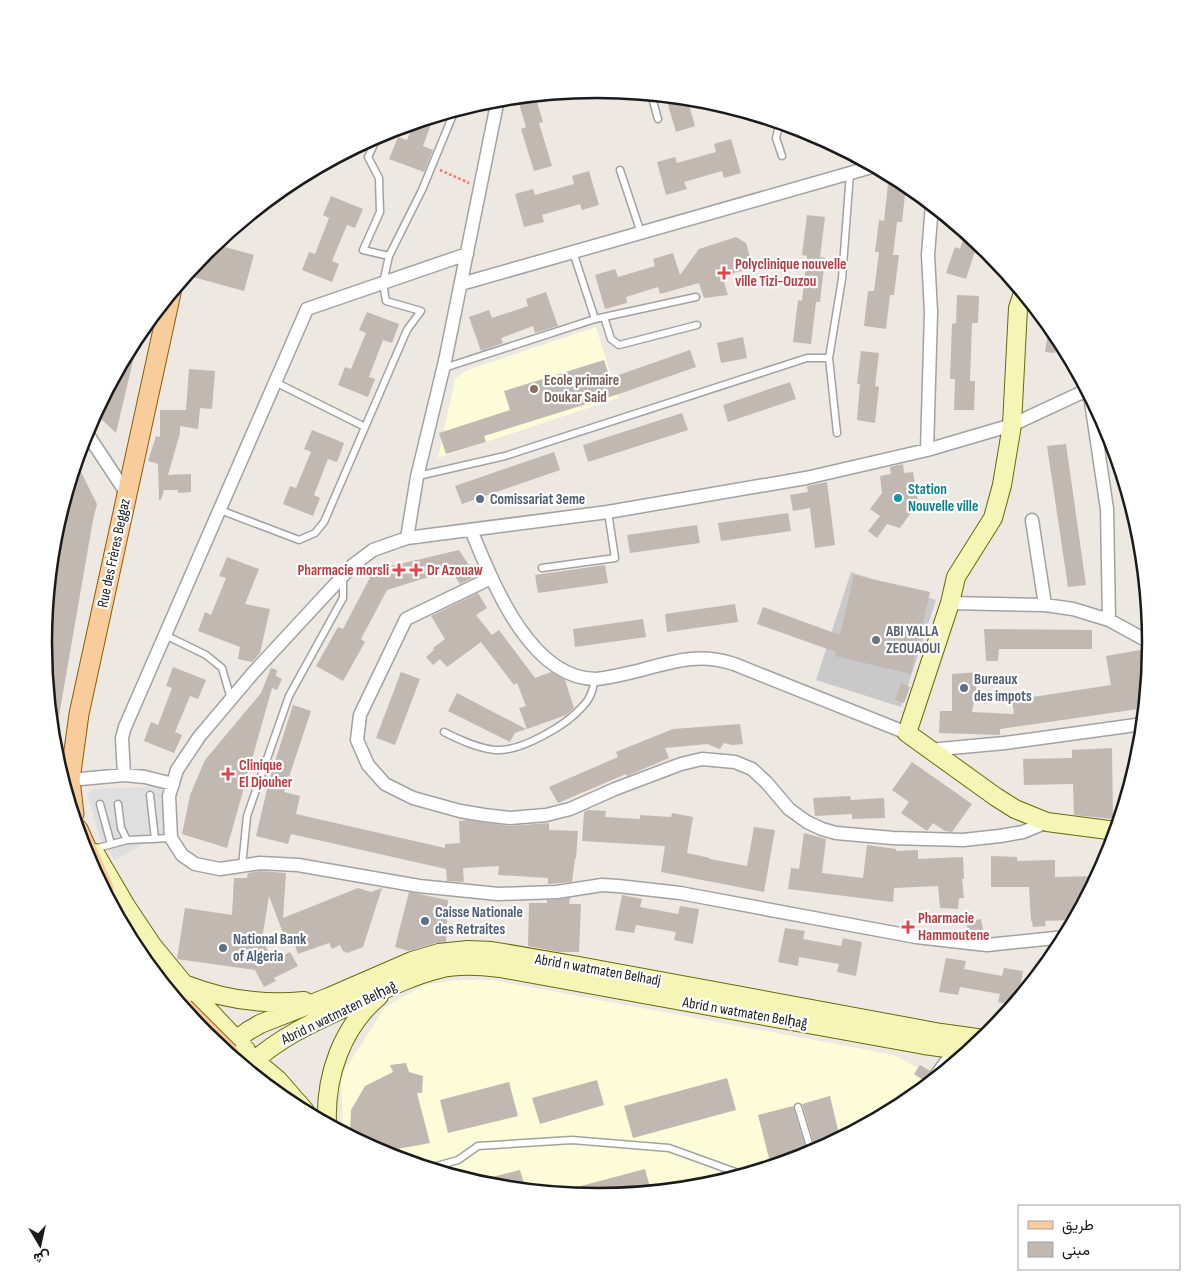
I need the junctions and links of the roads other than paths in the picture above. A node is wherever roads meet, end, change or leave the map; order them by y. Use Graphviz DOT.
graph roads {
  1 [pos="653,101"];
  2 [pos="496,107"];
  3 [pos="452,117"];
  4 [pos="658,119"];
  5 [pos="778,128"];
  6 [pos="373,146"];
  7 [pos="782,156"];
  8 [pos="866,169"];
  9 [pos="620,170"];
  10 [pos="850,173"];
  11 [pos="931,212"];
  12 [pos="640,232"];
  13 [pos="573,252"];
  14 [pos="466,254"];
  15 [pos="389,256"];
  16 [pos="383,283"];
  17 [pos="460,284"];
  18 [pos="696,297"];
  19 [pos="1021,300"];
  20 [pos="168,307"];
  21 [pos="604,316"];
  22 [pos="595,319"];
  23 [pos="697,324"];
  24 [pos="829,358"];
  25 [pos="443,368"];
  26 [pos="275,382"];
  27 [pos="1081,393"];
  28 [pos="1093,417"];
  29 [pos="1012,425"];
  30 [pos="365,427"];
  31 [pos="837,433"];
  32 [pos="92,440"];
  33 [pos="926,450"];
  34 [pos="417,477"];
  35 [pos="127,494"];
  36 [pos="220,510"];
  37 [pos="608,512"];
  38 [pos="1032,520"];
  39 [pos="471,530"];
  40 [pos="407,538"];
  41 [pos="542,568"];
  42 [pos="343,576"];
  43 [pos="491,578"];
  44 [pos="950,603"];
  45 [pos="1045,605"];
  46 [pos="1109,620"];
  47 [pos="166,635"];
  48 [pos="1142,638"];
  49 [pos="595,679"];
  50 [pos="231,699"];
  51 [pos="1136,725"];
  52 [pos="444,732"];
  53 [pos="907,733"];
  54 [pos="930,750"];
  55 [pos="124,775"];
  56 [pos="70,780"];
  57 [pos="173,784"];
  58 [pos="150,795"];
  59 [pos="100,804"];
  60 [pos="118,804"];
  61 [pos="1047,822"];
  62 [pos="1109,830"];
  63 [pos="171,838"];
  64 [pos="155,839"];
  65 [pos="126,840"];
  66 [pos="111,844"];
  67 [pos="93,850"];
  68 [pos="95,854"];
  69 [pos="242,867"];
  70 [pos="1055,938"];
  71 [pos="184,984"];
  72 [pos="390,987"];
  73 [pos="329,997"];
  74 [pos="973,1037"];
  75 [pos="960,1050"];
  76 [pos="239,1053"];
  77 [pos="240,1054"];
  78 [pos="287,1090"];
  79 [pos="798,1107"];
  80 [pos="328,1116"];
  81 [pos="809,1144"];
  82 [pos="441,1165"];
  83 [pos="732,1171"];
  1 -- 4 [label="lane"];
  2 -- 14 [label="street"];
  3 -- 15 [label="lane"];
  5 -- 7 [label="lane"];
  6 -- 15 [label="lane"];
  8 -- 10 [label="street"];
  9 -- 12 [label="lane"];
  10 -- 12 [label="street"];
  10 -- 24 [label="lane"];
  11 -- 33 [label="street"];
  12 -- 13 [label="street"];
  13 -- 17 [label="street"];
  13 -- 22 [label="lane"];
  14 -- 16 [label="street"];
  14 -- 17 [label="street"];
  15 -- 16 [label="lane"];
  16 -- 26 [label="street"];
  16 -- 30 [label="lane"];
  17 -- 25 [label="street"];
  18 -- 21 [label="lane"];
  19 -- 29 [label="main road"];
  20 -- 35 [label="main road, Rue des Frères Beggaz"];
  21 -- 22 [label="lane"];
  21 -- 23 [label="lane"];
  22 -- 25 [label="lane"];
  24 -- 31 [label="lane"];
  24 -- 34 [label="lane"];
  25 -- 34 [label="street"];
  26 -- 30 [label="lane"];
  26 -- 36 [label="street"];
  27 -- 29 [label="street"];
  28 -- 46 [label="street"];
  29 -- 33 [label="street"];
  29 -- 44 [label="main road"];
  30 -- 36 [label="lane"];
  32 -- 35 [label="street"];
  33 -- 37 [label="street"];
  34 -- 40 [label="street"];
  35 -- 56 [label="main road, Rue des Frères Beggaz"];
  36 -- 47 [label="street"];
  37 -- 39 [label="street"];
  37 -- 41 [label="lane"];
  38 -- 45 [label="street"];
  39 -- 40 [label="street"];
  39 -- 43 [label="street"];
  40 -- 42 [label="street"];
  42 -- 50 [label="street"];
  42 -- 69 [label="lane"];
  43 -- 49 [label="street"];
  43 -- 61 [label="street"];
  44 -- 45 [label="street"];
  44 -- 53 [label="main road"];
  45 -- 46 [label="street"];
  46 -- 48 [label="street"];
  47 -- 50 [label="lane"];
  47 -- 55 [label="street"];
  49 -- 52 [label="lane"];
  49 -- 53 [label="street"];
  50 -- 57 [label="street"];
  51 -- 54 [label="street"];
  53 -- 54 [label="main road"];
  54 -- 61 [label="main road"];
  55 -- 56 [label="street"];
  55 -- 57 [label="street"];
  57 -- 63 [label="street"];
  58 -- 64 [label="lane"];
  59 -- 66 [label="lane"];
  60 -- 65 [label="lane"];
  61 -- 62 [label="main road"];
  63 -- 64 [label="lane"];
  63 -- 69 [label="street"];
  64 -- 65 [label="lane"];
  65 -- 66 [label="lane"];
  66 -- 67 [label="lane"];
  68 -- 71 [label="main road"];
  69 -- 70 [label="street"];
  71 -- 73 [label="main road"];
  71 -- 76 [label="main road"];
  72 -- 75 [label="main road, Abrid n watmaten Belḥaǧ"];
  72 -- 76 [label="main road, Abrid n watmaten Belḥaǧ"];
  72 -- 80 [label="main road"];
  73 -- 74 [label="main road, Abrid n watmaten Belhadj"];
  73 -- 76 [label="main road, Abrid n watmaten Belhadj"];
  77 -- 78 [label="main road"];
  79 -- 81 [label="lane"];
  82 -- 83 [label="lane"];
}
